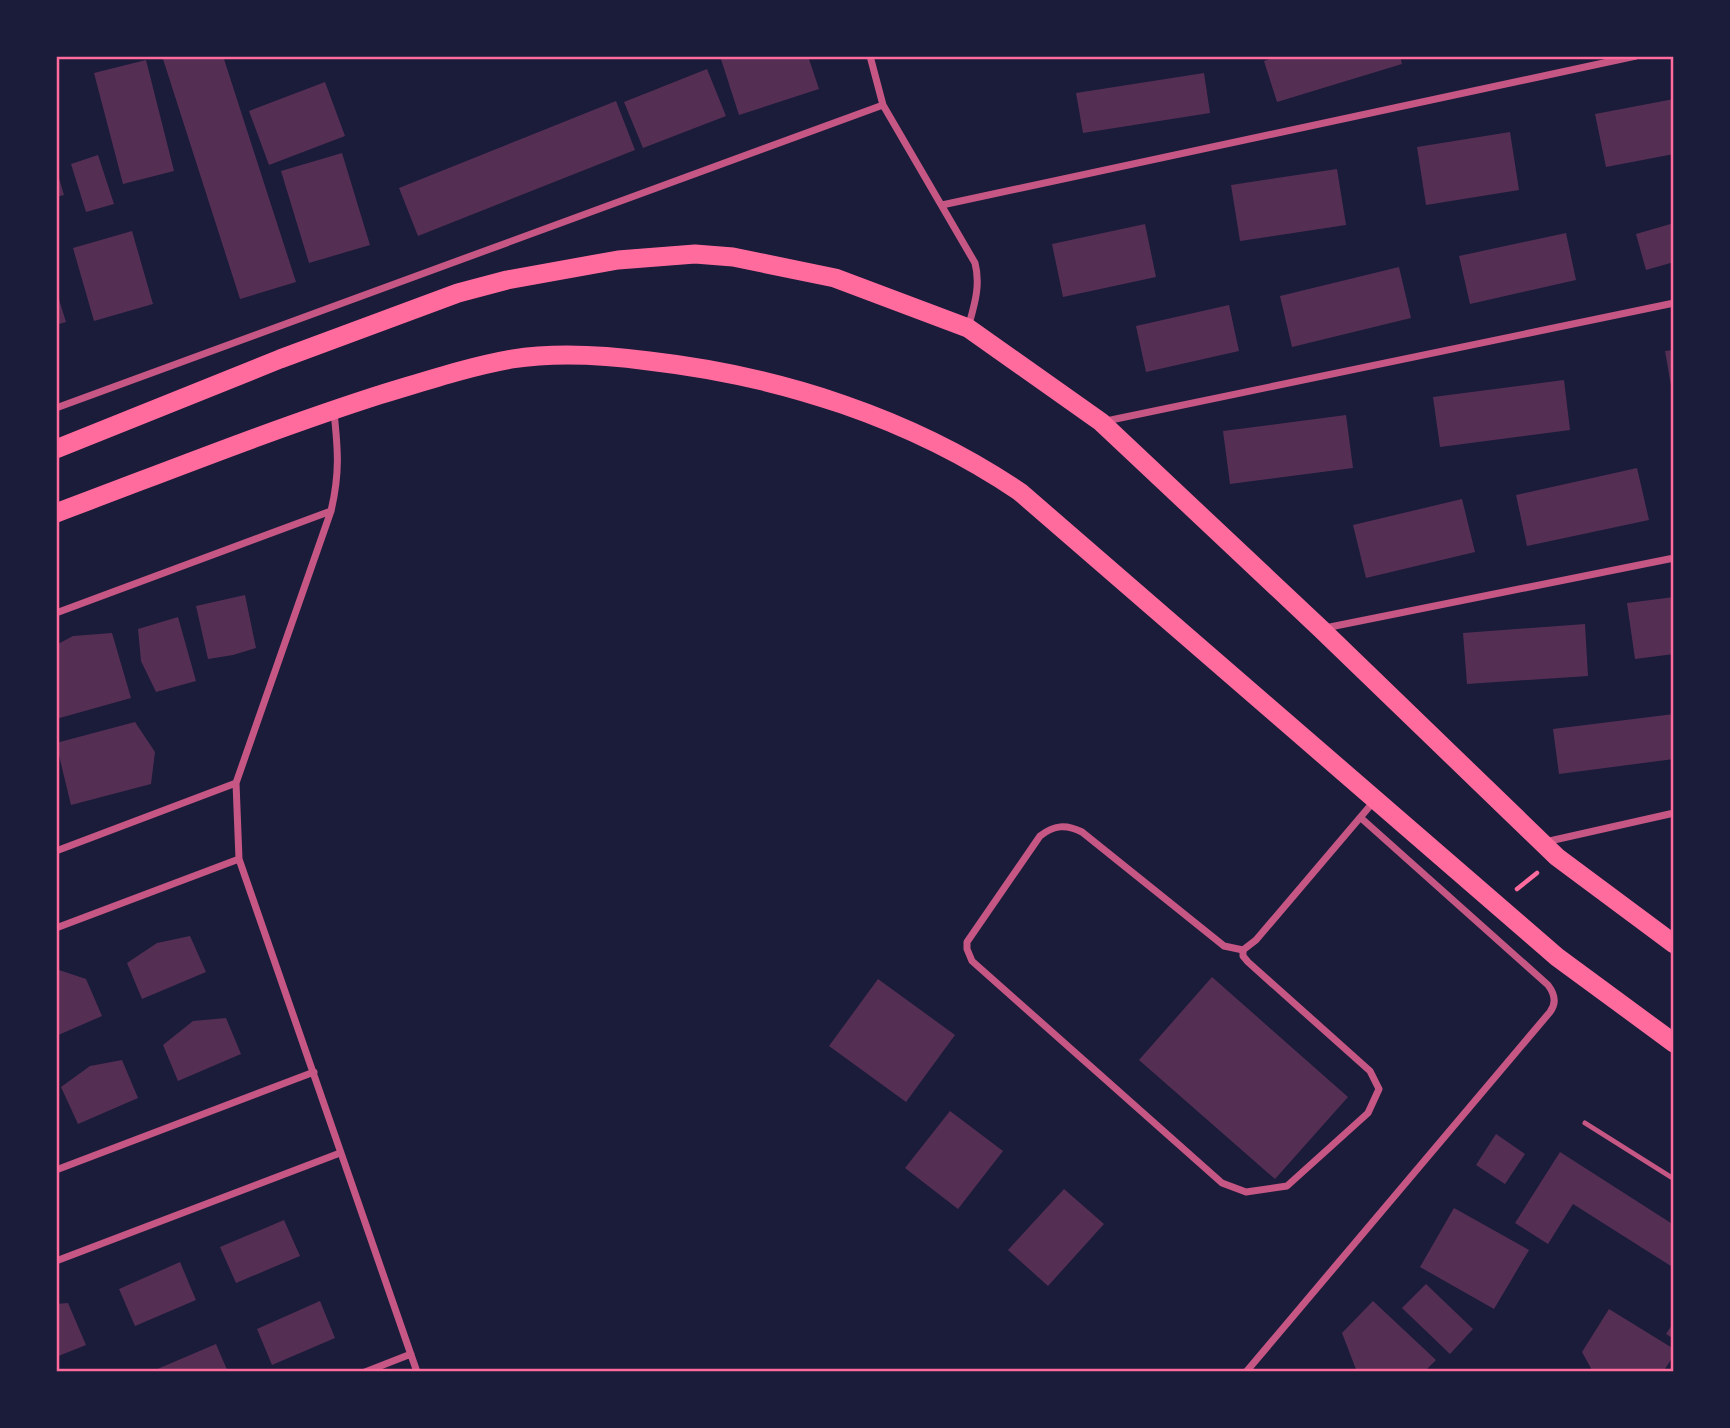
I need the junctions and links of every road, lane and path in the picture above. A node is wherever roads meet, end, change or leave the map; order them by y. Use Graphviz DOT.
graph roads {
  1 [pos="870,56"];
  2 [pos="1636,56"];
  3 [pos="883,105"];
  4 [pos="942,205"];
  5 [pos="1674,303"];
  6 [pos="968,328"];
  7 [pos="56,408"];
  8 [pos="334,410"];
  9 [pos="1101,422"];
  10 [pos="56,449"];
  11 [pos="331,511"];
  12 [pos="56,513"];
  13 [pos="1674,558"];
  14 [pos="56,614"];
  15 [pos="1321,629"];
  16 [pos="236,783"];
  17 [pos="1376,799"];
  18 [pos="1674,813"];
  19 [pos="1361,818"];
  20 [pos="1542,843"];
  21 [pos="56,851"];
  22 [pos="1557,857"];
  23 [pos="239,859"];
  24 [pos="1497,905"];
  25 [pos="56,928"];
  26 [pos="1674,944"];
  27 [pos="1244,950"];
  28 [pos="1674,1043"];
  29 [pos="314,1072"];
  30 [pos="1585,1123"];
  31 [pos="340,1153"];
  32 [pos="56,1170"];
  33 [pos="1674,1179"];
  34 [pos="56,1261"];
  35 [pos="411,1354"];
  36 [pos="365,1372"];
  37 [pos="418,1372"];
  38 [pos="1246,1372"];
  1 -- 3 [label="street"];
  2 -- 4 [label="street"];
  3 -- 4 [label="street"];
  3 -- 7 [label="street"];
  4 -- 6 [label="street"];
  5 -- 9 [label="street"];
  6 -- 9 [label="highway"];
  6 -- 10 [label="highway"];
  8 -- 11 [label="street"];
  8 -- 12 [label="highway"];
  8 -- 17 [label="highway"];
  9 -- 15 [label="highway"];
  11 -- 14 [label="street"];
  11 -- 16 [label="street"];
  13 -- 15 [label="street"];
  15 -- 20 [label="highway"];
  16 -- 21 [label="street"];
  16 -- 23 [label="street"];
  17 -- 19 [label="street"];
  17 -- 24 [label="highway"];
  18 -- 20 [label="street"];
  19 -- 27 [label="street"];
  19 -- 38 [label="street"];
  20 -- 22 [label="highway"];
  22 -- 24 [label="path"];
  22 -- 26 [label="highway"];
  23 -- 25 [label="street"];
  23 -- 29 [label="street"];
  24 -- 28 [label="highway"];
  27 -- 27 [label="street"];
  29 -- 31 [label="street"];
  29 -- 32 [label="street"];
  30 -- 33 [label="lane"];
  31 -- 34 [label="street"];
  31 -- 35 [label="street"];
  35 -- 36 [label="street"];
  35 -- 37 [label="street"];
}
